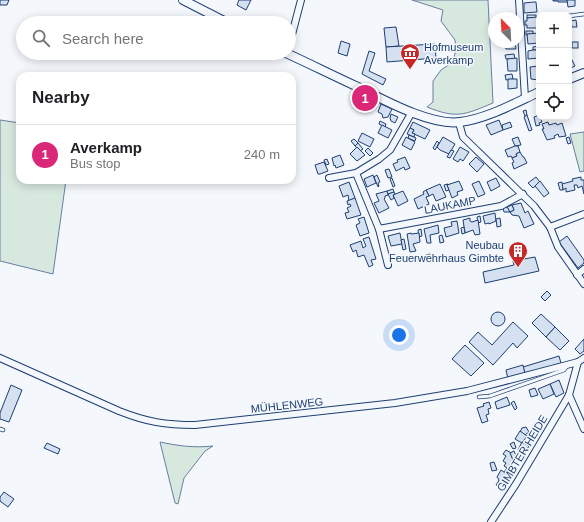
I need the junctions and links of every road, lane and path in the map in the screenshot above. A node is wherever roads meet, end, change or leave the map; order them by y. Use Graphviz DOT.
graph roads {
  1 [pos="183,0"];
  2 [pos="300,0"];
  3 [pos="519,0"];
  4 [pos="584,14"];
  5 [pos="214,16"];
  6 [pos="572,16"];
  7 [pos="296,17"];
  8 [pos="296,58"];
  9 [pos="584,72"];
  10 [pos="572,78"];
  11 [pos="536,93"];
  12 [pos="525,98"];
  13 [pos="412,112"];
  14 [pos="459,122"];
  15 [pos="356,173"];
  16 [pos="329,178"];
  17 [pos="523,194"];
  18 [pos="584,214"];
  19 [pos="550,227"];
  20 [pos="379,229"];
  21 [pos="388,265"];
  22 [pos="584,270"];
  23 [pos="577,275"];
  24 [pos="584,284"];
  25 [pos="0,358"];
  26 [pos="584,358"];
  27 [pos="578,362"];
  28 [pos="568,365"];
  29 [pos="569,395"];
  30 [pos="479,397"];
  31 [pos="584,429"];
  32 [pos="490,522"];
  1 -- 5 [label="street"];
  2 -- 7 [label="street"];
  3 -- 12 [label="street"];
  4 -- 6 [label="lane"];
  8 -- 13 [label="street"];
  9 -- 10 [label="street"];
  11 -- 12 [label="street"];
  12 -- 14 [label="street"];
  13 -- 14 [label="street"];
  13 -- 15 [label="street"];
  14 -- 17 [label="street"];
  15 -- 16 [label="street"];
  15 -- 20 [label="street"];
  17 -- 19 [label="street"];
  17 -- 20 [label="street, LAUKAMP"];
  18 -- 19 [label="street"];
  19 -- 23 [label="street"];
  20 -- 21 [label="street"];
  22 -- 23 [label="street"];
  23 -- 24 [label="street"];
  25 -- 28 [label="street, MÜHLENWEG"];
  26 -- 27 [label="street, MÜHLENWEG"];
  27 -- 28 [label="street, MÜHLENWEG"];
  27 -- 29 [label="street, GIMBTER HEIDE"];
  28 -- 30 [label="lane"];
  29 -- 31 [label="street"];
  29 -- 32 [label="street, GIMBTER HEIDE"];
}
